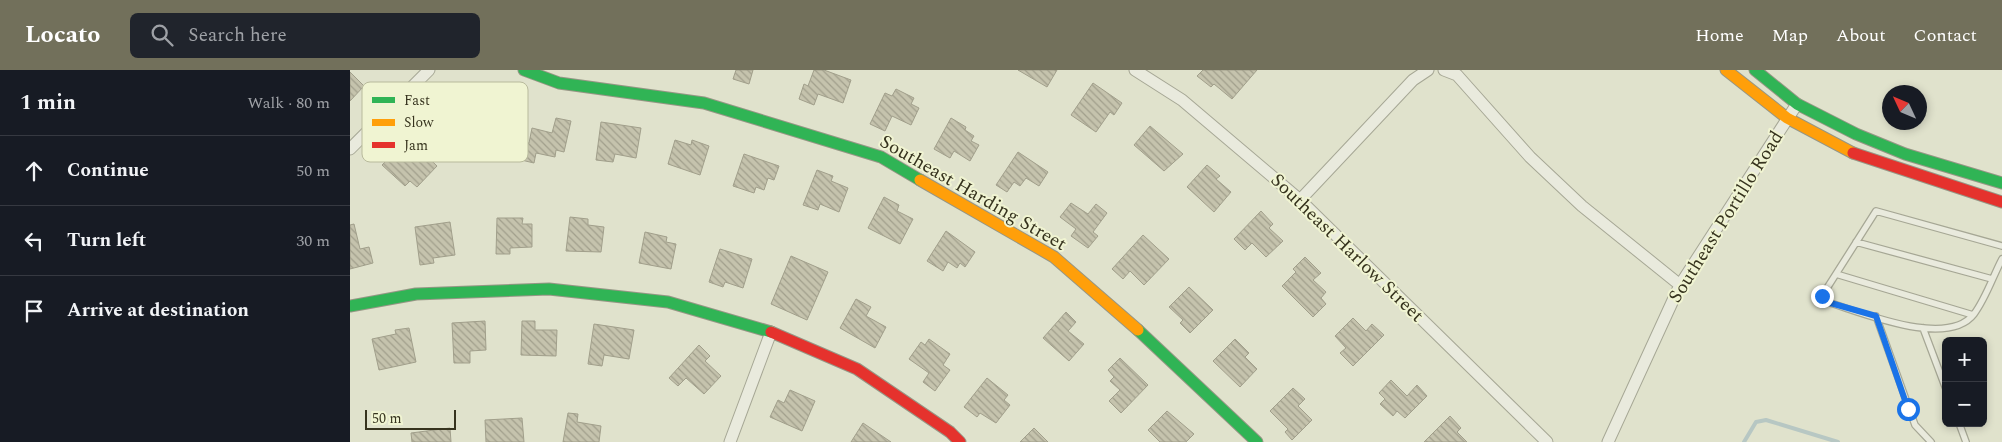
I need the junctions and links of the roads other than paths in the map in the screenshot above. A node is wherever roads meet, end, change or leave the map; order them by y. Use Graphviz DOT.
graph roads {
  1 [pos="429,70"];
  2 [pos="524,70"];
  3 [pos="1134,70"];
  4 [pos="1428,70"];
  5 [pos="1444,70"];
  6 [pos="1726,70"];
  7 [pos="1755,70"];
  8 [pos="417,82"];
  9 [pos="1797,104"];
  10 [pos="1787,118"];
  11 [pos="362,137"];
  12 [pos="350,149"];
  13 [pos="2000,183"];
  14 [pos="1300,200"];
  15 [pos="1997,201"];
  16 [pos="1856,242"];
  17 [pos="2002,246"];
  18 [pos="2002,259"];
  19 [pos="1836,274"];
  20 [pos="1992,278"];
  21 [pos="1680,285"];
  22 [pos="350,306"];
  23 [pos="1973,315"];
  24 [pos="1876,316"];
  25 [pos="1922,328"];
  26 [pos="771,332"];
  27 [pos="1943,382"];
  28 [pos="1960,427"];
  29 [pos="730,442"];
  30 [pos="960,442"];
  31 [pos="1257,442"];
  32 [pos="1546,442"];
  33 [pos="1608,442"];
  34 [pos="1931,442"];
  35 [pos="1966,442"];
  1 -- 8 [label="street"];
  2 -- 31 [label="street, Southeast Harding Street"];
  3 -- 14 [label="street, Southeast Harlow Street"];
  4 -- 14 [label="street"];
  5 -- 21 [label="street"];
  6 -- 10 [label="street"];
  7 -- 9 [label="street"];
  9 -- 10 [label="street, Southeast Portillo Road"];
  9 -- 13 [label="street"];
  10 -- 15 [label="street"];
  10 -- 21 [label="street, Southeast Portillo Road"];
  11 -- 12 [label="street"];
  13 -- 15 [label="street"];
  14 -- 32 [label="street, Southeast Harlow Street"];
  16 -- 17 [label="lane"];
  16 -- 19 [label="lane"];
  16 -- 20 [label="lane"];
  18 -- 20 [label="lane"];
  19 -- 23 [label="lane"];
  19 -- 24 [label="lane"];
  20 -- 23 [label="lane"];
  21 -- 33 [label="street, Southeast Portillo Road"];
  22 -- 26 [label="street"];
  23 -- 25 [label="lane"];
  24 -- 25 [label="lane"];
  24 -- 34 [label="lane"];
  25 -- 27 [label="lane"];
  26 -- 29 [label="street"];
  26 -- 30 [label="street"];
  28 -- 35 [label="lane"];
}
